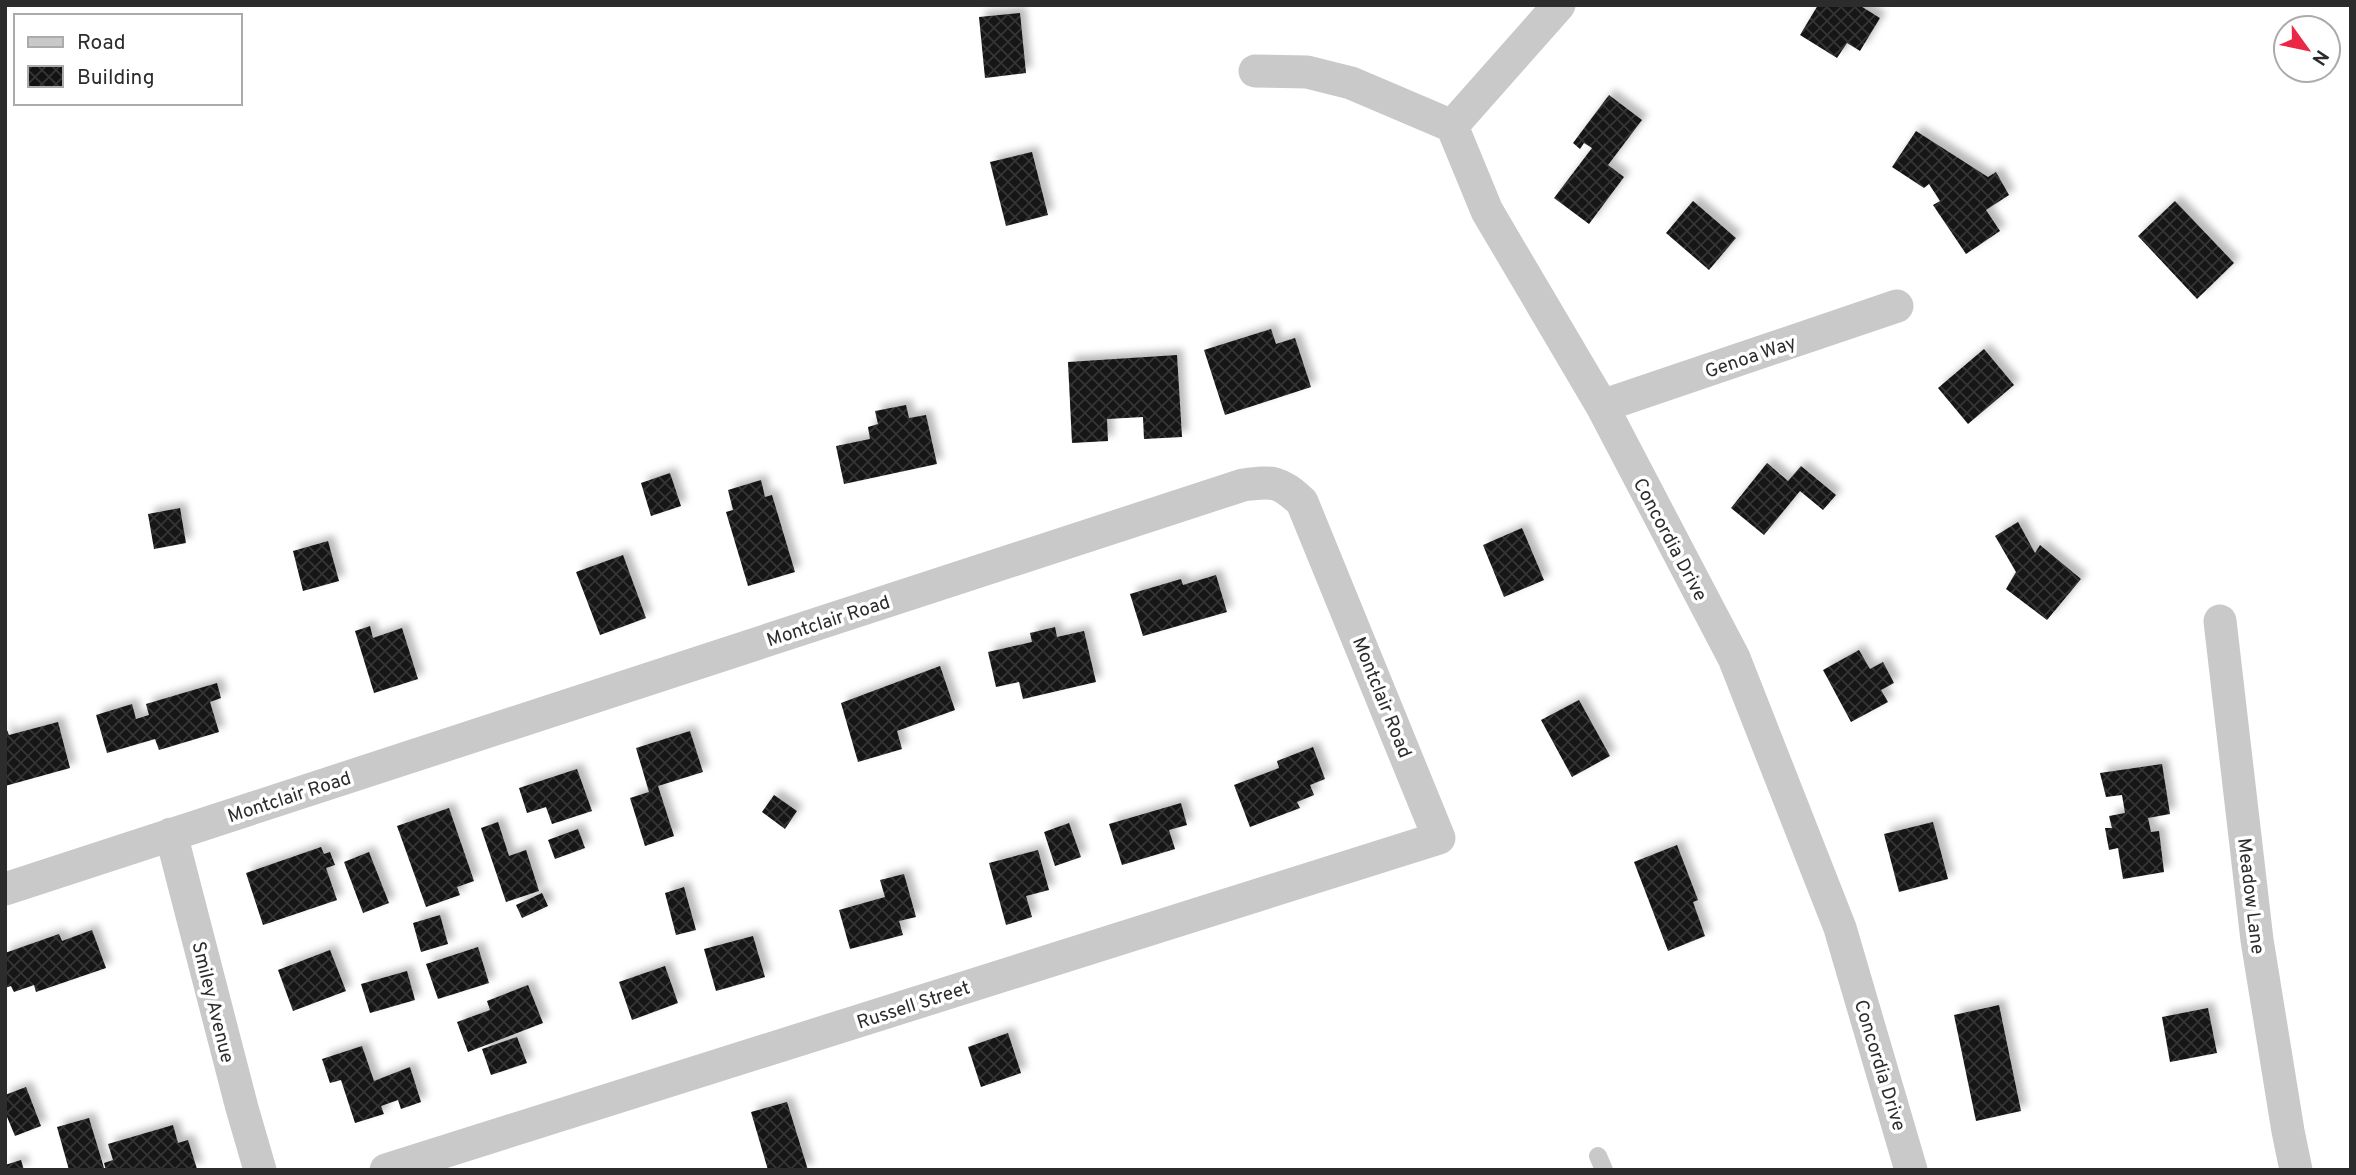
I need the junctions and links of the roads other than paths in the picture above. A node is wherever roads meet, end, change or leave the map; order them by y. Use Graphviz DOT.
graph roads {
  1 [pos="1559,5"];
  2 [pos="1255,71"];
  3 [pos="1452,126"];
  4 [pos="1898,306"];
  5 [pos="1602,406"];
  6 [pos="2220,621"];
  7 [pos="171,834"];
  8 [pos="1439,838"];
  9 [pos="5,889"];
  10 [pos="260,1170"];
  11 [pos="386,1170"];
  12 [pos="1911,1170"];
  13 [pos="2297,1170"];
  1 -- 3 [label="street"];
  2 -- 3 [label="street"];
  3 -- 5 [label="street, Concordia Drive"];
  4 -- 5 [label="street, Genoa Way"];
  5 -- 12 [label="street, Concordia Drive"];
  6 -- 13 [label="street, Meadow Lane"];
  7 -- 8 [label="street, Montclair Road"];
  7 -- 9 [label="street, Montclair Road"];
  7 -- 10 [label="street, Smiley Avenue"];
  8 -- 11 [label="street, Russell Street"];
}
